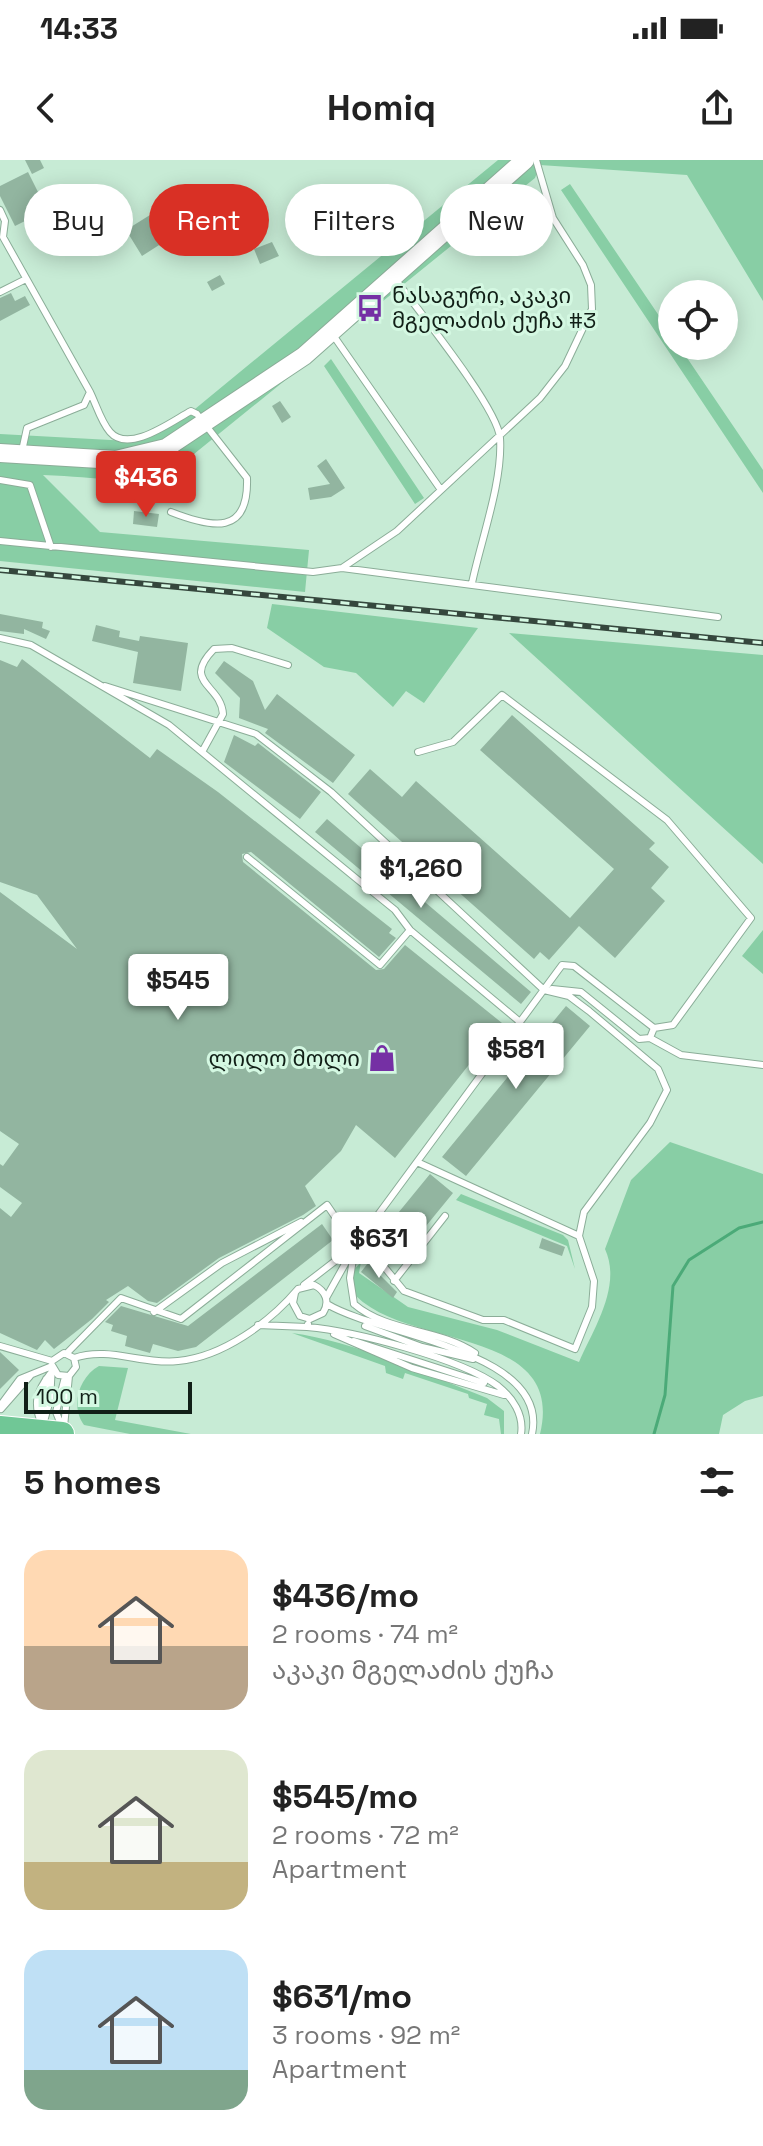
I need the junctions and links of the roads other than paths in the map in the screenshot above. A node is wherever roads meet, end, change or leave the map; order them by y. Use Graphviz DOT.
graph roads {
  1 [pos="525,160"];
  2 [pos="536,160"];
  3 [pos="0,210"];
  4 [pos="394,277"];
  5 [pos="26,279"];
  6 [pos="0,292"];
  7 [pos="331,332"];
  8 [pos="90,392"];
  9 [pos="205,424"];
  10 [pos="500,435"];
  11 [pos="0,453"];
  12 [pos="21,454"];
  13 [pos="0,480"];
  14 [pos="441,490"];
  15 [pos="171,512"];
  16 [pos="0,541"];
  17 [pos="51,547"];
  18 [pos="342,568"];
  19 [pos="472,583"];
  20 [pos="718,617"];
  21 [pos="0,638"];
  22 [pos="288,665"];
  23 [pos="105,686"];
  24 [pos="221,723"];
  25 [pos="202,752"];
  26 [pos="418,752"];
  27 [pos="247,857"];
  28 [pos="410,930"];
  29 [pos="544,990"];
  30 [pos="520,1022"];
  31 [pos="654,1028"];
  32 [pos="650,1038"];
  33 [pos="763,1065"];
  34 [pos="417,1162"];
  35 [pos="445,1216"];
  36 [pos="307,1219"];
  37 [pos="579,1236"];
  38 [pos="355,1246"];
  39 [pos="394,1281"];
  40 [pos="303,1286"];
  41 [pos="295,1293"];
  42 [pos="327,1301"];
  43 [pos="354,1304"];
  44 [pos="154,1312"];
  45 [pos="345,1315"];
  46 [pos="310,1319"];
  47 [pos="258,1325"];
  48 [pos="372,1325"];
  49 [pos="307,1327"];
  50 [pos="324,1329"];
  51 [pos="0,1346"];
  52 [pos="67,1353"];
  53 [pos="74,1358"];
  54 [pos="52,1363"];
  55 [pos="488,1363"];
  56 [pos="67,1376"];
  57 [pos="48,1377"];
  58 [pos="510,1398"];
  59 [pos="0,1408"];
  60 [pos="534,1412"];
  61 [pos="520,1415"];
  62 [pos="0,1428"];
  63 [pos="52,1430"];
  64 [pos="521,1434"];
  65 [pos="532,1434"];
  1 -- 4 [label="street"];
  2 -- 10 [label="lane"];
  3 -- 5 [label="lane"];
  4 -- 7 [label="street"];
  4 -- 10 [label="lane"];
  5 -- 6 [label="lane"];
  5 -- 8 [label="lane"];
  7 -- 9 [label="street"];
  7 -- 14 [label="lane"];
  8 -- 9 [label="lane"];
  8 -- 12 [label="lane"];
  9 -- 12 [label="street"];
  9 -- 15 [label="lane"];
  10 -- 14 [label="lane"];
  10 -- 19 [label="lane"];
  11 -- 12 [label="street"];
  13 -- 17 [label="lane"];
  14 -- 18 [label="lane"];
  16 -- 17 [label="lane"];
  17 -- 18 [label="lane"];
  18 -- 19 [label="lane"];
  19 -- 20 [label="lane"];
  21 -- 23 [label="lane"];
  22 -- 24 [label="lane"];
  23 -- 24 [label="lane"];
  23 -- 25 [label="lane"];
  24 -- 25 [label="lane"];
  24 -- 29 [label="lane"];
  25 -- 28 [label="lane"];
  26 -- 31 [label="lane"];
  27 -- 28 [label="lane"];
  28 -- 30 [label="lane"];
  29 -- 30 [label="lane"];
  29 -- 31 [label="lane"];
  29 -- 32 [label="lane"];
  29 -- 37 [label="lane"];
  30 -- 34 [label="lane"];
  31 -- 32 [label="lane"];
  32 -- 33 [label="lane"];
  34 -- 37 [label="lane"];
  34 -- 38 [label="lane"];
  35 -- 39 [label="lane"];
  36 -- 38 [label="lane"];
  36 -- 44 [label="lane"];
  36 -- 44 [label="lane"];
  37 -- 39 [label="lane"];
  38 -- 39 [label="lane"];
  38 -- 40 [label="lane"];
  38 -- 42 [label="lane"];
  38 -- 43 [label="lane"];
  40 -- 41 [label="lane"];
  40 -- 42 [label="lane"];
  41 -- 46 [label="lane"];
  41 -- 47 [label="lane"];
  42 -- 45 [label="lane"];
  42 -- 46 [label="lane"];
  43 -- 48 [label="lane"];
  43 -- 55 [label="lane"];
  44 -- 52 [label="lane"];
  45 -- 48 [label="lane"];
  45 -- 55 [label="lane"];
  46 -- 49 [label="lane"];
  47 -- 49 [label="lane"];
  47 -- 53 [label="lane"];
  48 -- 55 [label="lane"];
  49 -- 50 [label="lane"];
  50 -- 58 [label="lane"];
  50 -- 58 [label="lane"];
  51 -- 54 [label="lane"];
  52 -- 53 [label="lane"];
  52 -- 54 [label="lane"];
  53 -- 56 [label="lane"];
  54 -- 56 [label="lane"];
  54 -- 57 [label="lane"];
  54 -- 59 [label="lane"];
  55 -- 60 [label="lane"];
  56 -- 63 [label="lane"];
  57 -- 63 [label="lane"];
  57 -- 63 [label="lane"];
  58 -- 61 [label="lane"];
  60 -- 61 [label="lane"];
  60 -- 65 [label="lane"];
  61 -- 64 [label="lane"];
  62 -- 63 [label="highway"];
}
